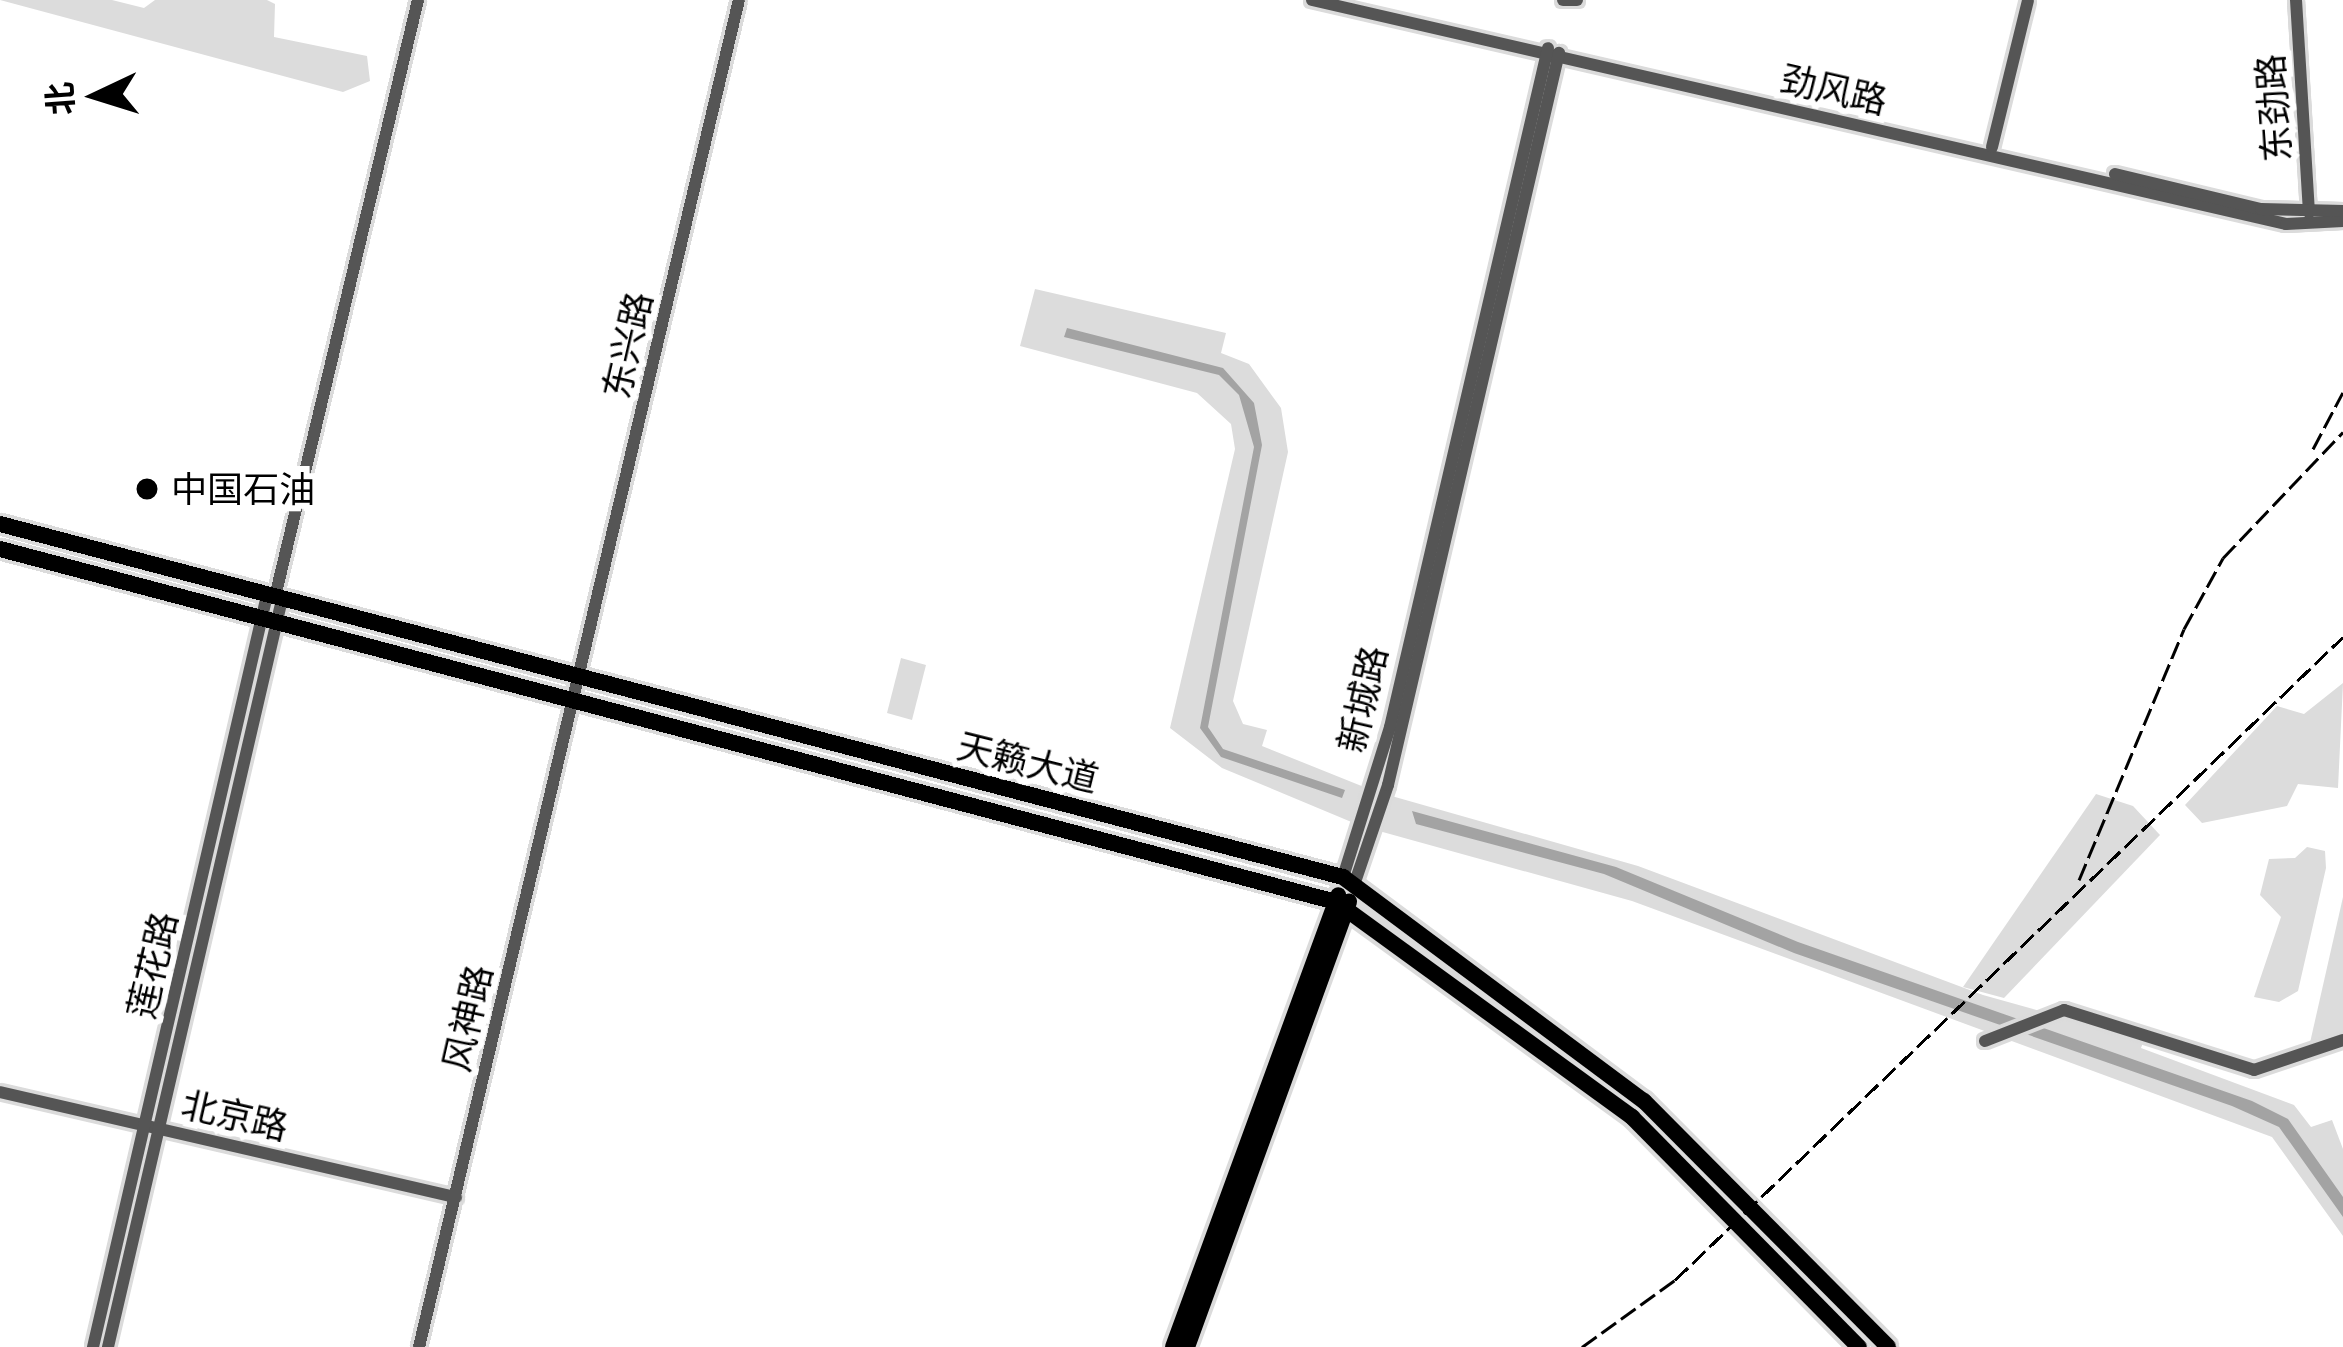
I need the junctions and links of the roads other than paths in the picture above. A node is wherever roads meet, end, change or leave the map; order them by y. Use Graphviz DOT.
graph roads {
  1 [pos="418,0"];
  2 [pos="739,0"];
  3 [pos="1312,0"];
  4 [pos="1349,0"];
  5 [pos="1563,0"];
  6 [pos="1577,0"];
  7 [pos="2028,0"];
  8 [pos="2296,0"];
  9 [pos="1554,51"];
  10 [pos="1992,147"];
  11 [pos="2343,211"];
  12 [pos="2309,213"];
  13 [pos="2343,221"];
  14 [pos="0,524"];
  15 [pos="0,549"];
  16 [pos="274,597"];
  17 [pos="270,620"];
  18 [pos="580,678"];
  19 [pos="572,702"];
  20 [pos="1349,881"];
  21 [pos="1341,906"];
  22 [pos="2343,1040"];
  23 [pos="1985,1041"];
  24 [pos="0,1092"];
  25 [pos="152,1127"];
  26 [pos="456,1197"];
  27 [pos="93,1347"];
  28 [pos="108,1347"];
  29 [pos="419,1347"];
  30 [pos="1173,1347"];
  31 [pos="1187,1347"];
  32 [pos="1859,1347"];
  33 [pos="1888,1347"];
  1 -- 16 [label="street, 莲花路"];
  2 -- 18 [label="street, 东兴路"];
  3 -- 9 [label="street, 劲风路"];
  4 -- 9 [label="street, 劲风路"];
  5 -- 6 [label="street"];
  7 -- 10 [label="street"];
  8 -- 12 [label="street, 东劲路"];
  9 -- 10 [label="street, 劲风路"];
  9 -- 13 [label="street, 劲风路"];
  9 -- 20 [label="street, 新城路"];
  10 -- 12 [label="street, 劲风路"];
  11 -- 12 [label="street, 劲风路"];
  14 -- 16 [label="main road, 天籁大道"];
  15 -- 17 [label="main road, 天籁大道"];
  16 -- 17 [label="street, 莲花路"];
  16 -- 18 [label="main road, 天籁大道"];
  17 -- 19 [label="main road, 天籁大道"];
  17 -- 25 [label="street, 莲花路"];
  18 -- 19 [label="street, 东兴路"];
  18 -- 20 [label="main road, 天籁大道"];
  19 -- 21 [label="main road, 天籁大道"];
  19 -- 26 [label="street, 风神路"];
  20 -- 21 [label="main road, 新城路"];
  20 -- 33 [label="main road, 天籁大道"];
  21 -- 30 [label="main road, 新城路"];
  21 -- 31 [label="main road, 新城路"];
  21 -- 32 [label="main road, 天籁大道"];
  22 -- 23 [label="street"];
  24 -- 25 [label="street, 北京路"];
  25 -- 26 [label="street, 北京路"];
  25 -- 27 [label="street, 莲花路"];
  25 -- 28 [label="street, 莲花路"];
  26 -- 29 [label="street, 风神路"];
}
